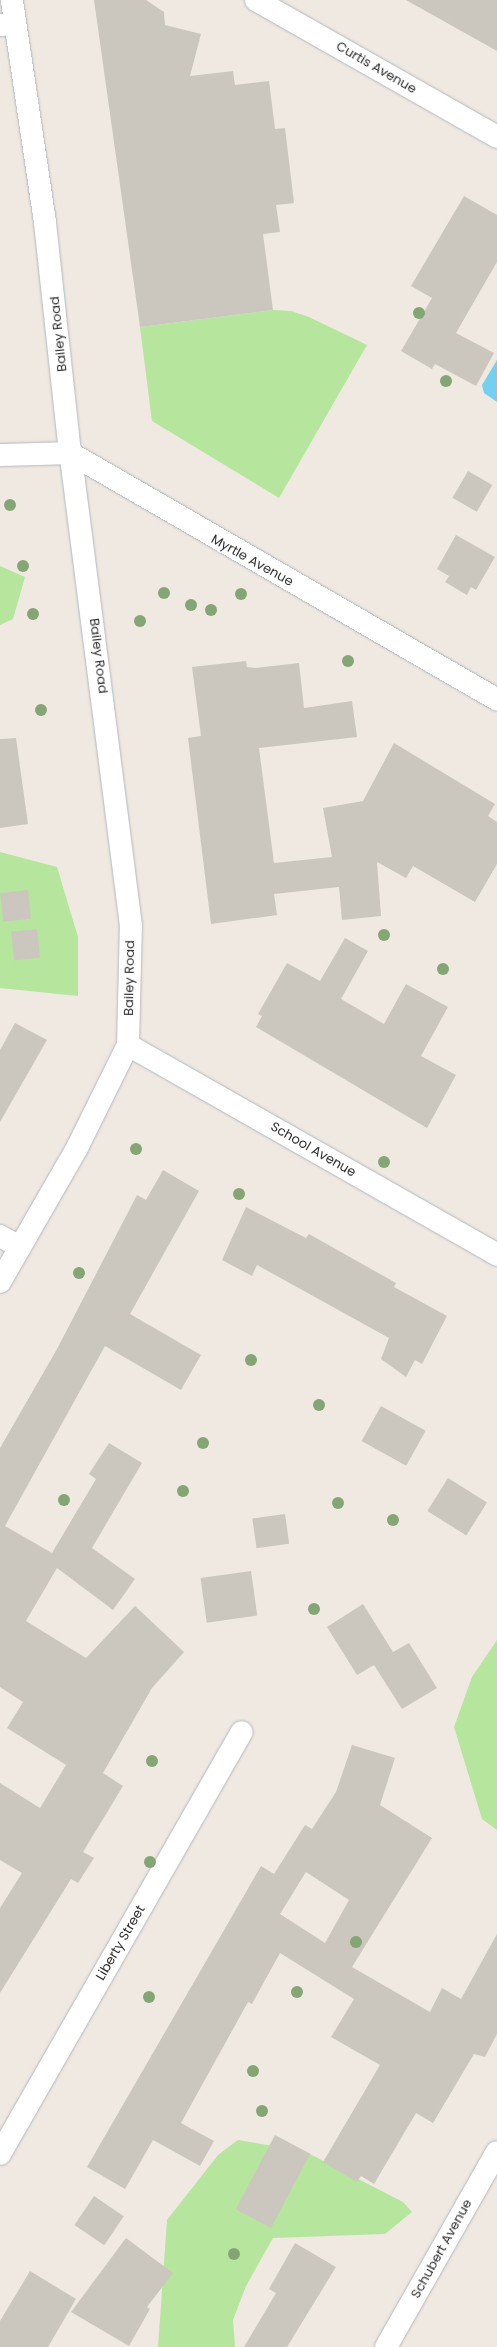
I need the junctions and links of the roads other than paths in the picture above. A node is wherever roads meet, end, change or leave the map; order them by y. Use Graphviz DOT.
graph roads {
  1 [pos="12,0"];
  2 [pos="256,0"];
  3 [pos="8,24"];
  4 [pos="497,137"];
  5 [pos="70,453"];
  6 [pos="0,456"];
  7 [pos="497,700"];
  8 [pos="128,1045"];
  9 [pos="0,1236"];
  10 [pos="20,1247"];
  11 [pos="497,1255"];
  12 [pos="0,1282"];
  13 [pos="242,1732"];
  14 [pos="497,2152"];
  15 [pos="0,2154"];
  16 [pos="386,2347"];
  1 -- 3 [label="street, Bailey Road"];
  2 -- 4 [label="street, Curtis Avenue"];
  3 -- 5 [label="street, Bailey Road"];
  5 -- 6 [label="street"];
  5 -- 7 [label="street, Myrtle Avenue"];
  5 -- 8 [label="street, Bailey Road"];
  8 -- 10 [label="street, Bailey Road"];
  8 -- 11 [label="street, School Avenue"];
  9 -- 10 [label="street"];
  10 -- 12 [label="street, Bailey Road"];
  13 -- 15 [label="street, Liberty Street"];
  14 -- 16 [label="street, Schubert Avenue"];
}
